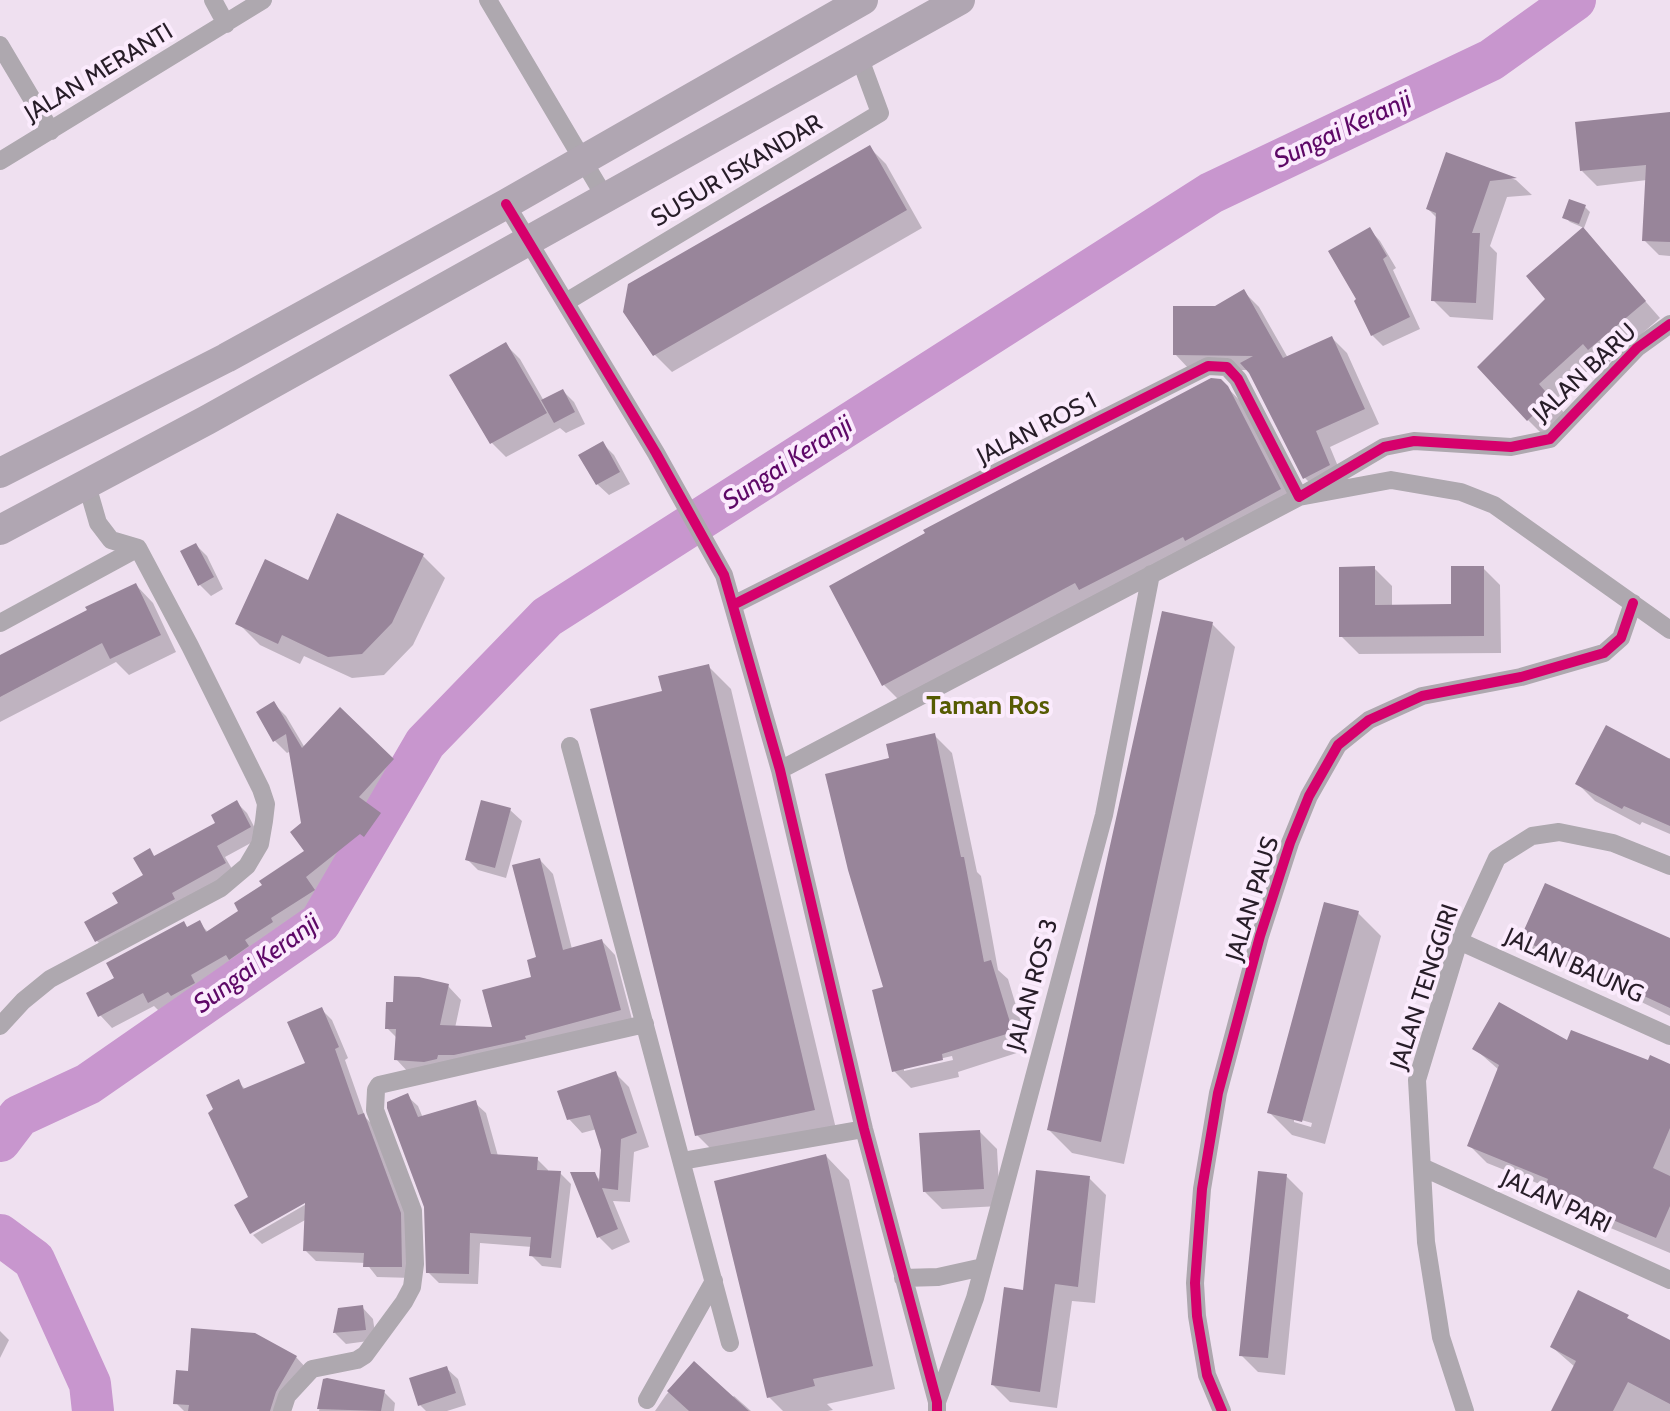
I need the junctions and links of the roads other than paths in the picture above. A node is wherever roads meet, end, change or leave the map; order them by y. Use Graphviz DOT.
graph roads {
  1 [pos="213,0"];
  2 [pos="263,0"];
  3 [pos="488,0"];
  4 [pos="863,0"];
  5 [pos="960,0"];
  6 [pos="226,24"];
  7 [pos="0,45"];
  8 [pos="859,56"];
  9 [pos="51,131"];
  10 [pos="584,159"];
  11 [pos="0,161"];
  12 [pos="606,199"];
  13 [pos="506,204"];
  14 [pos="530,241"];
  15 [pos="566,302"];
  16 [pos="1670,324"];
  17 [pos="0,473"];
  18 [pos="87,485"];
  19 [pos="1299,497"];
  20 [pos="0,530"];
  21 [pos="138,548"];
  22 [pos="1151,574"];
  23 [pos="1633,603"];
  24 [pos="733,605"];
  25 [pos="0,623"];
  26 [pos="1670,630"];
  27 [pos="570,746"];
  28 [pos="780,770"];
  29 [pos="1670,866"];
  30 [pos="1459,941"];
  31 [pos="645,1024"];
  32 [pos="0,1026"];
  33 [pos="1670,1036"];
  34 [pos="864,1129"];
  35 [pos="682,1161"];
  36 [pos="1422,1167"];
  37 [pos="983,1267"];
  38 [pos="903,1278"];
  39 [pos="1670,1280"];
  40 [pos="714,1281"];
  41 [pos="730,1343"];
  42 [pos="647,1400"];
  43 [pos="937,1407"];
  44 [pos="282,1411"];
  45 [pos="1222,1411"];
  46 [pos="1465,1411"];
  1 -- 6 [label="street"];
  2 -- 6 [label="street, JALAN MERANTI"];
  3 -- 10 [label="street"];
  4 -- 10 [label="highway"];
  5 -- 8 [label="highway"];
  6 -- 9 [label="street, JALAN MERANTI"];
  7 -- 9 [label="street"];
  8 -- 12 [label="highway"];
  8 -- 15 [label="street, SUSUR ISKANDAR"];
  9 -- 11 [label="street, JALAN MERANTI"];
  10 -- 12 [label="street"];
  10 -- 13 [label="highway"];
  12 -- 14 [label="highway"];
  13 -- 14 [label="street"];
  13 -- 17 [label="highway"];
  14 -- 15 [label="street"];
  14 -- 18 [label="highway"];
  15 -- 24 [label="street"];
  16 -- 19 [label="street, JALAN BARU"];
  18 -- 20 [label="highway"];
  18 -- 21 [label="street"];
  19 -- 22 [label="street"];
  19 -- 23 [label="street"];
  19 -- 24 [label="street, JALAN ROS 1"];
  21 -- 25 [label="street"];
  21 -- 32 [label="street"];
  22 -- 28 [label="street"];
  22 -- 37 [label="street, JALAN ROS 3"];
  23 -- 26 [label="street"];
  23 -- 45 [label="street, JALAN PAUS"];
  24 -- 28 [label="street"];
  27 -- 31 [label="street"];
  28 -- 34 [label="street"];
  29 -- 30 [label="street, JALAN TENGGIRI"];
  30 -- 33 [label="street, JALAN BAUNG"];
  30 -- 36 [label="street, JALAN TENGGIRI"];
  31 -- 35 [label="street"];
  31 -- 44 [label="street"];
  34 -- 35 [label="street"];
  34 -- 38 [label="street"];
  35 -- 40 [label="street"];
  36 -- 39 [label="street, JALAN PARI"];
  36 -- 46 [label="street, JALAN TENGGIRI"];
  37 -- 38 [label="street"];
  37 -- 43 [label="street, JALAN ROS 3"];
  38 -- 43 [label="street"];
  40 -- 41 [label="street"];
  40 -- 42 [label="street"];
}
